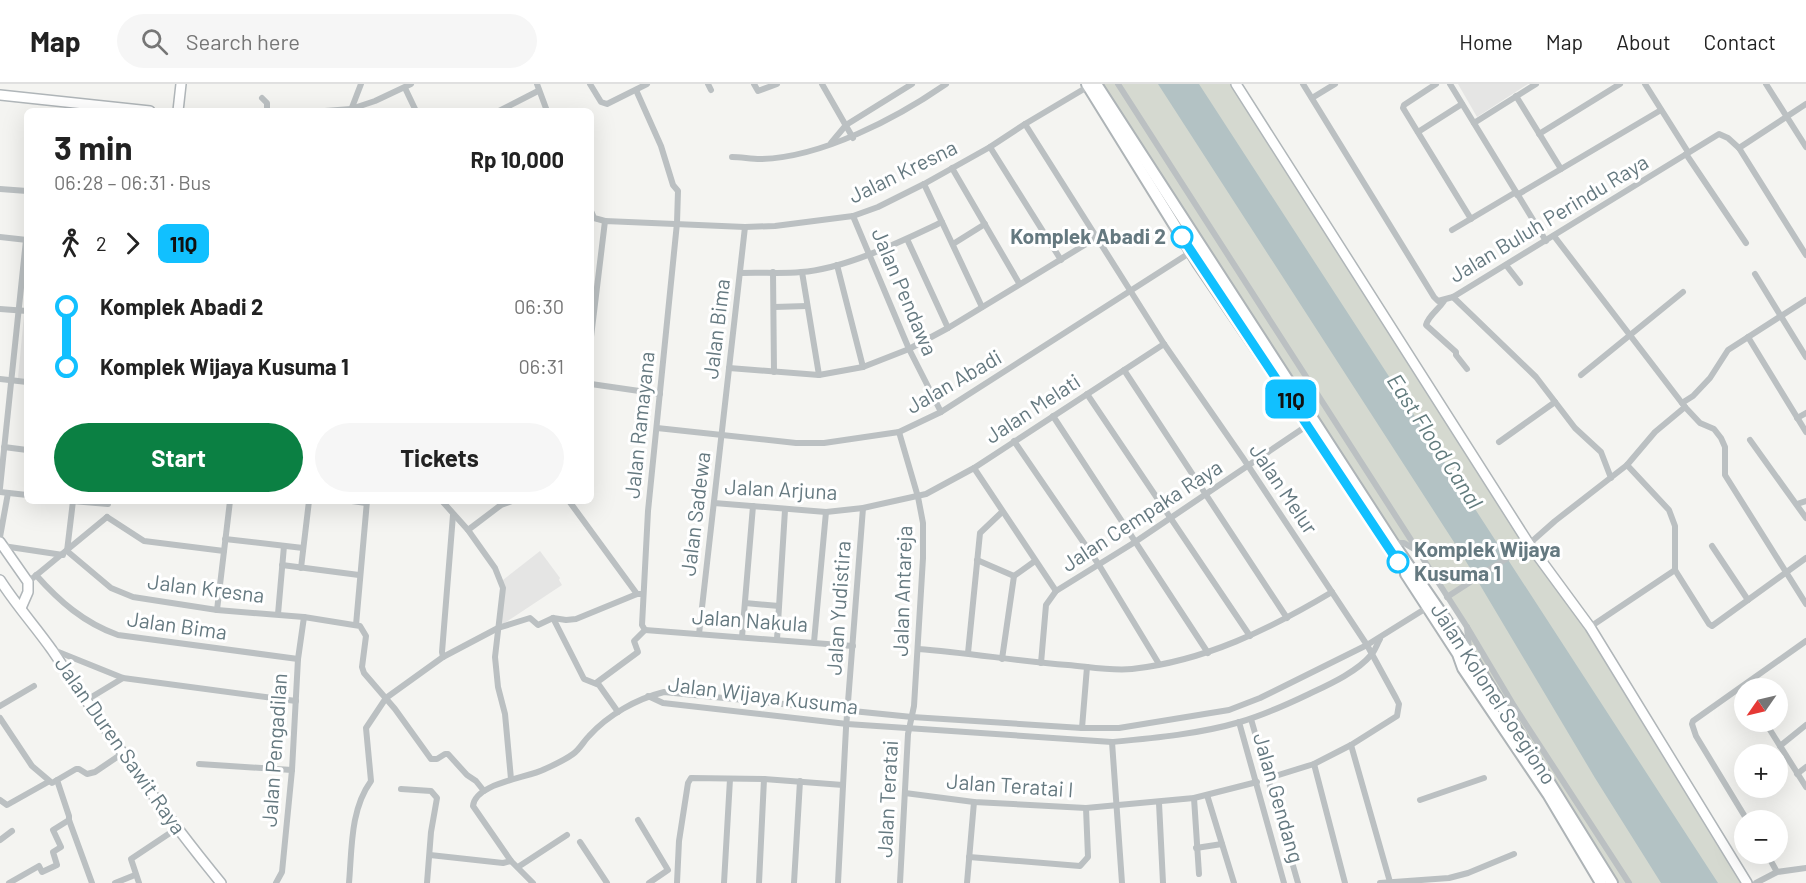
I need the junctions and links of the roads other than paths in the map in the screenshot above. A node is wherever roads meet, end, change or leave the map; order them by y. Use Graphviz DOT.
graph roads {
  1 [pos="181,84"];
  2 [pos="361,84"];
  3 [pos="590,84"];
  4 [pos="647,84"];
  5 [pos="754,84"];
  6 [pos="777,84"];
  7 [pos="822,84"];
  8 [pos="912,84"];
  9 [pos="946,84"];
  10 [pos="1118,84"];
  11 [pos="1303,84"];
  12 [pos="1335,84"];
  13 [pos="1436,84"];
  14 [pos="1450,84"];
  15 [pos="1536,84"];
  16 [pos="1620,84"];
  17 [pos="1645,84"];
  18 [pos="1766,84"];
  19 [pos="1091,85"];
  20 [pos="408,86"];
  21 [pos="1237,86"];
  22 [pos="537,87"];
  23 [pos="636,90"];
  24 [pos="0,95"];
  25 [pos="1516,96"];
  26 [pos="262,98"];
  27 [pos="1312,98"];
  28 [pos="1806,104"];
  29 [pos="1462,105"];
  30 [pos="122,108"];
  31 [pos="178,108"];
  32 [pos="267,108"];
  33 [pos="352,108"];
  34 [pos="356,108"];
  35 [pos="415,108"];
  36 [pos="504,108"];
  37 [pos="546,108"];
  38 [pos="1661,110"];
  39 [pos="1787,116"];
  40 [pos="1474,123"];
  41 [pos="1024,124"];
  42 [pos="846,125"];
  43 [pos="1418,132"];
  44 [pos="1539,134"];
  45 [pos="853,138"];
  46 [pos="830,144"];
  47 [pos="990,147"];
  48 [pos="1806,147"];
  49 [pos="1739,148"];
  50 [pos="1687,153"];
  51 [pos="732,157"];
  52 [pos="952,168"];
  53 [pos="1561,169"];
  54 [pos="924,184"];
  55 [pos="0,189"];
  56 [pos="24,191"];
  57 [pos="1516,194"];
  58 [pos="853,216"];
  59 [pos="594,218"];
  60 [pos="1471,219"];
  61 [pos="605,221"];
  62 [pos="942,222"];
  63 [pos="677,223"];
  64 [pos="985,224"];
  65 [pos="745,227"];
  66 [pos="1452,230"];
  67 [pos="1554,236"];
  68 [pos="0,237"];
  69 [pos="907,238"];
  70 [pos="1096,238"];
  71 [pos="24,240"];
  72 [pos="1546,241"];
  73 [pos="1746,243"];
  74 [pos="953,244"];
  75 [pos="1195,249"];
  76 [pos="868,254"];
  77 [pos="1806,255"];
  78 [pos="1061,260"];
  79 [pos="837,265"];
  80 [pos="1506,265"];
  81 [pos="774,272"];
  82 [pos="741,273"];
  83 [pos="802,273"];
  84 [pos="1755,274"];
  85 [pos="24,277"];
  86 [pos="1520,283"];
  87 [pos="1019,284"];
  88 [pos="1131,292"];
  89 [pos="1683,292"];
  90 [pos="1453,297"];
  91 [pos="1806,300"];
  92 [pos="1444,301"];
  93 [pos="807,306"];
  94 [pos="774,307"];
  95 [pos="982,307"];
  96 [pos="0,309"];
  97 [pos="18,311"];
  98 [pos="24,311"];
  99 [pos="594,312"];
  100 [pos="1780,316"];
  101 [pos="948,328"];
  102 [pos="1629,336"];
  103 [pos="1748,337"];
  104 [pos="1164,344"];
  105 [pos="909,349"];
  106 [pos="1806,357"];
  107 [pos="863,367"];
  108 [pos="729,368"];
  109 [pos="1467,369"];
  110 [pos="1124,370"];
  111 [pos="774,372"];
  112 [pos="819,375"];
  113 [pos="1581,375"];
  114 [pos="0,379"];
  115 [pos="11,380"];
  116 [pos="24,382"];
  117 [pos="594,384"];
  118 [pos="660,394"];
  119 [pos="1087,394"];
  120 [pos="1555,402"];
  121 [pos="1684,405"];
  122 [pos="941,412"];
  123 [pos="1806,413"];
  124 [pos="1053,416"];
  125 [pos="1797,418"];
  126 [pos="3,421"];
  127 [pos="1308,425"];
  128 [pos="657,428"];
  129 [pos="899,432"];
  130 [pos="1806,432"];
  131 [pos="722,434"];
  132 [pos="1750,440"];
  133 [pos="1014,441"];
  134 [pos="1499,442"];
  135 [pos="4,447"];
  136 [pos="24,450"];
  137 [pos="1628,465"];
  138 [pos="1248,466"];
  139 [pos="974,468"];
  140 [pos="1611,478"];
  141 [pos="0,490"];
  142 [pos="8,493"];
  143 [pos="24,495"];
  144 [pos="1206,495"];
  145 [pos="918,497"];
  146 [pos="1806,501"];
  147 [pos="714,503"];
  148 [pos="73,504"];
  149 [pos="109,504"];
  150 [pos="230,504"];
  151 [pos="309,504"];
  152 [pos="367,504"];
  153 [pos="444,504"];
  154 [pos="505,504"];
  155 [pos="571,504"];
  156 [pos="1797,504"];
  157 [pos="753,506"];
  158 [pos="863,508"];
  159 [pos="785,510"];
  160 [pos="826,512"];
  161 [pos="1002,512"];
  162 [pos="453,515"];
  163 [pos="107,517"];
  164 [pos="1171,518"];
  165 [pos="1806,518"];
  166 [pos="468,530"];
  167 [pos="225,539"];
  168 [pos="1,542"];
  169 [pos="1135,542"];
  170 [pos="1393,543"];
  171 [pos="1529,544"];
  172 [pos="284,546"];
  173 [pos="1712,546"];
  174 [pos="303,548"];
  175 [pos="224,551"];
  176 [pos="65,553"];
  177 [pos="1420,554"];
  178 [pos="1806,558"];
  179 [pos="977,560"];
  180 [pos="1035,561"];
  181 [pos="1099,565"];
  182 [pos="282,566"];
  183 [pos="301,568"];
  184 [pos="1675,570"];
  185 [pos="1786,572"];
  186 [pos="36,575"];
  187 [pos="359,575"];
  188 [pos="1014,576"];
  189 [pos="0,580"];
  190 [pos="27,582"];
  191 [pos="1056,591"];
  192 [pos="1332,592"];
  193 [pos="640,594"];
  194 [pos="1447,597"];
  195 [pos="1748,600"];
  196 [pos="745,603"];
  197 [pos="1806,604"];
  198 [pos="779,606"];
  199 [pos="1428,607"];
  200 [pos="21,608"];
  201 [pos="217,610"];
  202 [pos="278,614"];
  203 [pos="304,617"];
  204 [pos="553,618"];
  205 [pos="1287,618"];
  206 [pos="356,625"];
  207 [pos="1467,627"];
  208 [pos="1590,627"];
  209 [pos="498,628"];
  210 [pos="645,630"];
  211 [pos="699,634"];
  212 [pos="1250,636"];
  213 [pos="742,637"];
  214 [pos="1381,637"];
  215 [pos="777,639"];
  216 [pos="1806,641"];
  217 [pos="814,642"];
  218 [pos="1367,645"];
  219 [pos="854,646"];
  220 [pos="51,649"];
  221 [pos="918,649"];
  222 [pos="968,653"];
  223 [pos="1208,653"];
  224 [pos="1372,655"];
  225 [pos="1470,655"];
  226 [pos="443,657"];
  227 [pos="298,659"];
  228 [pos="1002,659"];
  229 [pos="1041,663"];
  230 [pos="1159,664"];
  231 [pos="1087,667"];
  232 [pos="123,678"];
  233 [pos="1756,678"];
  234 [pos="596,683"];
  235 [pos="34,686"];
  236 [pos="1734,693"];
  237 [pos="648,696"];
  238 [pos="386,698"];
  239 [pos="85,701"];
  240 [pos="296,701"];
  241 [pos="0,706"];
  242 [pos="848,710"];
  243 [pos="618,712"];
  244 [pos="912,717"];
  245 [pos="0,718"];
  246 [pos="1251,719"];
  247 [pos="1239,722"];
  248 [pos="847,724"];
  249 [pos="1806,725"];
  250 [pos="909,727"];
  251 [pos="1084,728"];
  252 [pos="1087,742"];
  253 [pos="1112,742"];
  254 [pos="1782,744"];
  255 [pos="1351,746"];
  256 [pos="123,753"];
  257 [pos="1788,759"];
  258 [pos="199,764"];
  259 [pos="1314,764"];
  260 [pos="1806,767"];
  261 [pos="292,770"];
  262 [pos="1797,774"];
  263 [pos="1269,778"];
  264 [pos="1484,778"];
  265 [pos="511,779"];
  266 [pos="730,779"];
  267 [pos="764,779"];
  268 [pos="57,780"];
  269 [pos="800,781"];
  270 [pos="48,782"];
  271 [pos="1257,782"];
  272 [pos="843,785"];
  273 [pos="1806,788"];
  274 [pos="401,789"];
  275 [pos="483,791"];
  276 [pos="905,793"];
  277 [pos="1207,795"];
  278 [pos="1194,798"];
  279 [pos="0,800"];
  280 [pos="1420,800"];
  281 [pos="974,802"];
  282 [pos="1159,803"];
  283 [pos="1116,804"];
  284 [pos="1086,808"];
  285 [pos="1741,810"];
  286 [pos="69,820"];
  287 [pos="638,820"];
  288 [pos="176,829"];
  289 [pos="12,831"];
  290 [pos="567,835"];
  291 [pos="0,840"];
  292 [pos="580,842"];
  293 [pos="1222,844"];
  294 [pos="1196,848"];
  295 [pos="1514,854"];
  296 [pos="430,855"];
  297 [pos="969,856"];
  298 [pos="512,861"];
  299 [pos="1770,864"];
  300 [pos="518,867"];
  301 [pos="1806,868"];
  302 [pos="1199,874"];
  303 [pos="1774,874"];
  304 [pos="135,875"];
  305 [pos="1390,882"];
  306 [pos="9,883"];
  307 [pos="92,883"];
  308 [pos="115,883"];
  309 [pos="139,883"];
  310 [pos="221,883"];
  311 [pos="276,883"];
  312 [pos="348,883"];
  313 [pos="427,883"];
  314 [pos="533,883"];
  315 [pos="607,883"];
  316 [pos="649,883"];
  317 [pos="676,883"];
  318 [pos="724,883"];
  319 [pos="759,883"];
  320 [pos="794,883"];
  321 [pos="838,883"];
  322 [pos="900,883"];
  323 [pos="967,883"];
  324 [pos="1122,883"];
  325 [pos="1163,883"];
  326 [pos="1234,883"];
  327 [pos="1284,883"];
  328 [pos="1298,883"];
  329 [pos="1345,883"];
  330 [pos="1380,883"];
  331 [pos="1601,883"];
  332 [pos="1612,883"];
  333 [pos="1629,883"];
  334 [pos="1747,883"];
  335 [pos="1756,883"];
  1 -- 31 [label="street"];
  2 -- 33 [label="street"];
  3 -- 23 [label="street"];
  4 -- 23 [label="street"];
  5 -- 6 [label="street"];
  7 -- 42 [label="street"];
  8 -- 42 [label="street"];
  9 -- 45 [label="street"];
  10 -- 177 [label="street"];
  11 -- 27 [label="street, Jalan Buluh Perindu Raya"];
  12 -- 27 [label="street"];
  13 -- 43 [label="street"];
  14 -- 29 [label="street"];
  15 -- 25 [label="street"];
  16 -- 44 [label="street"];
  17 -- 38 [label="street"];
  18 -- 39 [label="street"];
  19 -- 41 [label="street, Jalan Kresna"];
  19 -- 75 [label="main road, Jalan Kolonel Soegiono"];
  20 -- 34 [label="street"];
  20 -- 35 [label="street"];
  21 -- 171 [label="street"];
  22 -- 36 [label="street"];
  22 -- 37 [label="street"];
  23 -- 63 [label="street, Jalan Ramayana"];
  24 -- 30 [label="street"];
  25 -- 40 [label="street"];
  25 -- 44 [label="street"];
  26 -- 32 [label="street"];
  27 -- 92 [label="street, Jalan Buluh Perindu Raya"];
  28 -- 39 [label="street"];
  29 -- 40 [label="street"];
  29 -- 43 [label="street"];
  38 -- 50 [label="street"];
  38 -- 53 [label="street"];
  39 -- 48 [label="street"];
  39 -- 49 [label="street"];
  40 -- 57 [label="street"];
  41 -- 47 [label="street, Jalan Kresna"];
  41 -- 70 [label="street, Jalan Melur"];
  42 -- 45 [label="street"];
  42 -- 46 [label="street"];
  43 -- 60 [label="street"];
  44 -- 53 [label="street"];
  45 -- 46 [label="street"];
  46 -- 51 [label="street"];
  47 -- 52 [label="street, Jalan Kresna"];
  47 -- 78 [label="street"];
  49 -- 50 [label="street, Jalan Buluh Perindu Raya"];
  49 -- 77 [label="street"];
  50 -- 67 [label="street, Jalan Buluh Perindu Raya"];
  50 -- 73 [label="street"];
  52 -- 54 [label="street, Jalan Kresna"];
  52 -- 64 [label="street"];
  53 -- 57 [label="street"];
  54 -- 58 [label="street, Jalan Kresna"];
  54 -- 62 [label="street"];
  55 -- 56 [label="street"];
  57 -- 60 [label="street"];
  57 -- 72 [label="street"];
  58 -- 65 [label="street, Jalan Kresna"];
  58 -- 76 [label="street, Jalan Pendawa"];
  59 -- 61 [label="street"];
  60 -- 66 [label="street"];
  61 -- 63 [label="street, Jalan Kresna"];
  61 -- 99 [label="street"];
  62 -- 69 [label="street"];
  62 -- 74 [label="street"];
  63 -- 65 [label="street, Jalan Kresna"];
  63 -- 118 [label="street, Jalan Ramayana"];
  64 -- 74 [label="street"];
  64 -- 87 [label="street"];
  65 -- 82 [label="street, Jalan Bima"];
  67 -- 72 [label="street, Jalan Buluh Perindu Raya"];
  67 -- 102 [label="street"];
  68 -- 71 [label="street"];
  69 -- 76 [label="street"];
  69 -- 101 [label="street"];
  70 -- 78 [label="street"];
  70 -- 88 [label="street, Jalan Melur"];
  72 -- 80 [label="street, Jalan Buluh Perindu Raya"];
  74 -- 95 [label="street"];
  75 -- 88 [label="street, Jalan Abadi"];
  75 -- 127 [label="main road, Jalan Kolonel Soegiono"];
  75 -- 170 [label="main road, Jalan Kolonel Soegiono"];
  76 -- 79 [label="street"];
  76 -- 105 [label="street, Jalan Pendawa"];
  78 -- 87 [label="street"];
  79 -- 83 [label="street"];
  79 -- 107 [label="street"];
  80 -- 86 [label="street"];
  80 -- 90 [label="street, Jalan Buluh Perindu Raya"];
  81 -- 82 [label="street"];
  81 -- 83 [label="street"];
  81 -- 94 [label="street"];
  82 -- 108 [label="street, Jalan Bima"];
  83 -- 93 [label="street"];
  84 -- 100 [label="street"];
  85 -- 97 [label="street"];
  87 -- 95 [label="street"];
  88 -- 104 [label="street, Jalan Melur"];
  88 -- 122 [label="street, Jalan Abadi"];
  89 -- 102 [label="street"];
  90 -- 92 [label="street, Jalan Buluh Perindu Raya"];
  90 -- 120 [label="street"];
  91 -- 100 [label="street"];
  92 -- 109 [label="street"];
  93 -- 94 [label="street"];
  93 -- 112 [label="street"];
  94 -- 111 [label="street"];
  95 -- 101 [label="street"];
  96 -- 97 [label="street"];
  97 -- 98 [label="street"];
  97 -- 115 [label="street"];
  100 -- 103 [label="street"];
  100 -- 106 [label="street"];
  101 -- 105 [label="street"];
  102 -- 113 [label="street"];
  102 -- 121 [label="street"];
  103 -- 121 [label="street"];
  103 -- 125 [label="street"];
  104 -- 110 [label="street, Jalan Melati"];
  104 -- 138 [label="street, Jalan Melur"];
  105 -- 107 [label="street"];
  105 -- 122 [label="street, Jalan Pendawa"];
  107 -- 112 [label="street"];
  108 -- 111 [label="street"];
  108 -- 131 [label="street, Jalan Bima"];
  110 -- 119 [label="street, Jalan Melati"];
  110 -- 144 [label="street"];
  111 -- 112 [label="street"];
  114 -- 115 [label="street"];
  115 -- 116 [label="street"];
  115 -- 126 [label="street"];
  117 -- 118 [label="street"];
  118 -- 128 [label="street, Jalan Ramayana"];
  119 -- 124 [label="street, Jalan Melati"];
  119 -- 164 [label="street"];
  120 -- 134 [label="street"];
  120 -- 140 [label="street"];
  121 -- 137 [label="street"];
  121 -- 185 [label="street"];
  122 -- 129 [label="street, Jalan Abadi"];
  123 -- 125 [label="street"];
  124 -- 133 [label="street, Jalan Melati"];
  124 -- 169 [label="street"];
  125 -- 130 [label="street"];
  126 -- 135 [label="street"];
  127 -- 138 [label="street, Jalan Cempaka Raya"];
  127 -- 199 [label="main road, Jalan Kolonel Soegiono"];
  128 -- 131 [label="street, Jalan Abadi"];
  128 -- 193 [label="street, Jalan Ramayana"];
  129 -- 131 [label="street, Jalan Abadi"];
  129 -- 145 [label="street, Jalan Antareja"];
  131 -- 147 [label="street, Jalan Sadewa"];
  132 -- 156 [label="street"];
  133 -- 139 [label="street, Jalan Melati"];
  133 -- 181 [label="street"];
  135 -- 136 [label="street"];
  135 -- 141 [label="street"];
  137 -- 140 [label="street"];
  137 -- 184 [label="street"];
  138 -- 144 [label="street, Jalan Cempaka Raya"];
  138 -- 192 [label="street, Jalan Melur"];
  139 -- 145 [label="street, Jalan Melati"];
  139 -- 161 [label="street"];
  140 -- 171 [label="street"];
  141 -- 142 [label="street"];
  142 -- 143 [label="street"];
  142 -- 168 [label="street"];
  144 -- 164 [label="street, Jalan Cempaka Raya"];
  144 -- 205 [label="street"];
  145 -- 158 [label="street, Jalan Arjuna"];
  145 -- 221 [label="street, Jalan Antareja"];
  146 -- 156 [label="street"];
  147 -- 157 [label="street, Jalan Arjuna"];
  147 -- 211 [label="street, Jalan Sadewa"];
  148 -- 176 [label="street"];
  149 -- 163 [label="street"];
  150 -- 167 [label="street"];
  151 -- 174 [label="street"];
  152 -- 187 [label="street"];
  153 -- 162 [label="street"];
  154 -- 166 [label="street"];
  155 -- 193 [label="street"];
  156 -- 165 [label="street"];
  157 -- 159 [label="street, Jalan Arjuna"];
  157 -- 196 [label="street"];
  158 -- 160 [label="street, Jalan Arjuna"];
  158 -- 219 [label="street, Jalan Yudistira"];
  159 -- 160 [label="street, Jalan Arjuna"];
  159 -- 198 [label="street"];
  160 -- 217 [label="street"];
  161 -- 179 [label="street"];
  161 -- 180 [label="street"];
  162 -- 166 [label="street"];
  162 -- 226 [label="street"];
  163 -- 175 [label="street"];
  163 -- 176 [label="street"];
  164 -- 169 [label="street, Jalan Cempaka Raya"];
  164 -- 212 [label="street"];
  166 -- 209 [label="street"];
  167 -- 172 [label="street"];
  167 -- 175 [label="street"];
  168 -- 176 [label="street"];
  168 -- 190 [label="street"];
  169 -- 181 [label="street, Jalan Cempaka Raya"];
  169 -- 223 [label="street"];
  170 -- 177 [label="street"];
  170 -- 225 [label="main road, Jalan Kolonel Soegiono"];
  171 -- 194 [label="street"];
  171 -- 208 [label="street"];
  172 -- 174 [label="street"];
  172 -- 182 [label="street"];
  173 -- 195 [label="street"];
  174 -- 183 [label="street"];
  175 -- 201 [label="street"];
  176 -- 186 [label="street"];
  176 -- 201 [label="street, Jalan Kresna"];
  177 -- 194 [label="street"];
  178 -- 185 [label="street"];
  179 -- 188 [label="street"];
  179 -- 222 [label="street"];
  180 -- 188 [label="street"];
  180 -- 191 [label="street"];
  181 -- 191 [label="street, Jalan Cempaka Raya"];
  181 -- 230 [label="street"];
  182 -- 183 [label="street"];
  182 -- 202 [label="street"];
  183 -- 187 [label="street"];
  184 -- 195 [label="street"];
  184 -- 208 [label="street"];
  185 -- 195 [label="street"];
  185 -- 197 [label="street"];
  186 -- 190 [label="street"];
  186 -- 227 [label="street, Jalan Bima"];
  187 -- 206 [label="street"];
  188 -- 228 [label="street"];
  189 -- 200 [label="street, Jalan Duren Sawit Raya"];
  190 -- 200 [label="street"];
  191 -- 229 [label="street, Jalan Cempaka Raya"];
  192 -- 205 [label="street"];
  192 -- 218 [label="street, Jalan Melur"];
  193 -- 204 [label="street"];
  193 -- 210 [label="street, Jalan Ramayana"];
  194 -- 207 [label="street"];
  196 -- 198 [label="street"];
  196 -- 213 [label="street"];
  198 -- 215 [label="street"];
  199 -- 214 [label="street, Jalan Wijaya Kusuma"];
  199 -- 331 [label="main road, Jalan Kolonel Soegiono"];
  200 -- 220 [label="street, Jalan Duren Sawit Raya"];
  201 -- 202 [label="street, Jalan Kresna"];
  202 -- 203 [label="street, Jalan Kresna"];
  203 -- 206 [label="street, Jalan Kresna"];
  203 -- 227 [label="street, Jalan Pengadilan"];
  204 -- 209 [label="street"];
  204 -- 234 [label="street"];
  205 -- 212 [label="street"];
  206 -- 238 [label="street"];
  207 -- 225 [label="street"];
  207 -- 333 [label="street"];
  208 -- 334 [label="street"];
  209 -- 226 [label="street"];
  209 -- 265 [label="street"];
  210 -- 211 [label="street, Jalan Nakula"];
  210 -- 234 [label="street"];
  211 -- 213 [label="street, Jalan Nakula"];
  212 -- 223 [label="street"];
  213 -- 215 [label="street, Jalan Nakula"];
  214 -- 218 [label="street, Jalan Wijaya Kusuma"];
  214 -- 224 [label="street, Jalan Wijaya Kusuma"];
  215 -- 217 [label="street, Jalan Nakula"];
  216 -- 233 [label="street"];
  217 -- 219 [label="street, Jalan Nakula"];
  218 -- 224 [label="street, Jalan Melur"];
  218 -- 251 [label="street, Jalan Wijaya Kusuma"];
  219 -- 242 [label="street, Jalan Yudistira"];
  220 -- 232 [label="street"];
  220 -- 239 [label="street, Jalan Duren Sawit Raya"];
  221 -- 222 [label="street"];
  221 -- 244 [label="street, Jalan Antareja"];
  222 -- 228 [label="street"];
  223 -- 230 [label="street"];
  224 -- 246 [label="street, Jalan Wijaya Kusuma"];
  224 -- 255 [label="street, Jalan Melur"];
  225 -- 332 [label="main road, Jalan Kolonel Soegiono"];
  226 -- 238 [label="street"];
  227 -- 240 [label="street, Jalan Pengadilan"];
  228 -- 229 [label="street"];
  229 -- 231 [label="street"];
  230 -- 231 [label="street"];
  231 -- 251 [label="street"];
  232 -- 239 [label="street"];
  232 -- 240 [label="street"];
  234 -- 243 [label="street"];
  235 -- 241 [label="street"];
  236 -- 285 [label="street"];
  237 -- 242 [label="street, Jalan Wijaya Kusuma"];
  237 -- 243 [label="street"];
  237 -- 248 [label="street, Jalan Wijaya Kusuma"];
  238 -- 275 [label="street"];
  238 -- 312 [label="street"];
  239 -- 256 [label="street, Jalan Duren Sawit Raya"];
  240 -- 261 [label="street, Jalan Pengadilan"];
  242 -- 244 [label="street, Jalan Wijaya Kusuma"];
  242 -- 248 [label="street, Jalan Yudistira"];
  243 -- 265 [label="street"];
  244 -- 250 [label="street, Jalan Teratai"];
  244 -- 251 [label="street, Jalan Wijaya Kusuma"];
  245 -- 270 [label="street"];
  246 -- 247 [label="street, Jalan Wijaya Kusuma"];
  246 -- 263 [label="street"];
  247 -- 253 [label="street, Jalan Wijaya Kusuma"];
  247 -- 271 [label="street, Jalan Gendang"];
  248 -- 250 [label="street, Jalan Wijaya Kusuma"];
  248 -- 272 [label="street, Jalan Yudistira"];
  249 -- 254 [label="street"];
  250 -- 252 [label="street, Jalan Wijaya Kusuma"];
  250 -- 276 [label="street, Jalan Teratai"];
  251 -- 252 [label="street"];
  252 -- 253 [label="street, Jalan Wijaya Kusuma"];
  253 -- 283 [label="street"];
  255 -- 259 [label="street"];
  255 -- 305 [label="street"];
  256 -- 268 [label="street"];
  256 -- 288 [label="street, Jalan Duren Sawit Raya"];
  257 -- 262 [label="street"];
  258 -- 261 [label="street"];
  259 -- 263 [label="street"];
  259 -- 329 [label="street"];
  260 -- 262 [label="street"];
  261 -- 311 [label="street, Jalan Pengadilan"];
  262 -- 273 [label="street"];
  263 -- 328 [label="street"];
  264 -- 280 [label="street"];
  265 -- 275 [label="street"];
  266 -- 267 [label="street"];
  266 -- 317 [label="street"];
  266 -- 318 [label="street"];
  267 -- 269 [label="street"];
  267 -- 319 [label="street"];
  268 -- 270 [label="street"];
  268 -- 286 [label="street"];
  269 -- 272 [label="street"];
  269 -- 320 [label="street"];
  270 -- 279 [label="street"];
  271 -- 277 [label="street"];
  271 -- 327 [label="street, Jalan Gendang"];
  272 -- 321 [label="street, Jalan Yudistira"];
  274 -- 296 [label="street"];
  275 -- 298 [label="street"];
  276 -- 281 [label="street, Jalan Teratai I"];
  276 -- 322 [label="street, Jalan Teratai"];
  277 -- 278 [label="street"];
  277 -- 293 [label="street"];
  278 -- 282 [label="street"];
  278 -- 294 [label="street"];
  281 -- 284 [label="street, Jalan Teratai I"];
  281 -- 297 [label="street"];
  282 -- 283 [label="street"];
  282 -- 325 [label="street"];
  283 -- 284 [label="street"];
  283 -- 324 [label="street"];
  284 -- 297 [label="street, Jalan Teratai I"];
  286 -- 306 [label="street"];
  286 -- 307 [label="street"];
  287 -- 316 [label="street"];
  288 -- 304 [label="street"];
  288 -- 310 [label="street, Jalan Duren Sawit Raya"];
  289 -- 291 [label="street"];
  290 -- 300 [label="street"];
  292 -- 315 [label="street"];
  293 -- 294 [label="street"];
  293 -- 326 [label="street"];
  294 -- 302 [label="street"];
  295 -- 305 [label="street"];
  296 -- 298 [label="street"];
  296 -- 313 [label="street"];
  297 -- 323 [label="street"];
  298 -- 300 [label="street"];
  299 -- 303 [label="street"];
  300 -- 314 [label="street"];
  301 -- 303 [label="street"];
  303 -- 335 [label="street"];
  304 -- 308 [label="street"];
  304 -- 309 [label="street"];
  305 -- 330 [label="street"];
}
